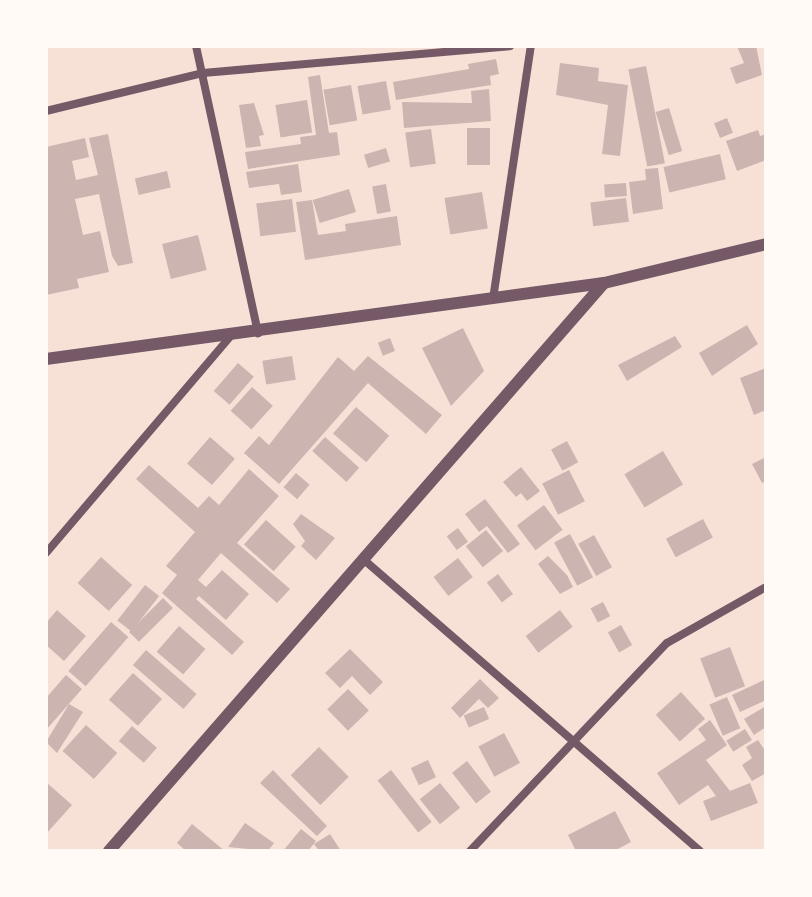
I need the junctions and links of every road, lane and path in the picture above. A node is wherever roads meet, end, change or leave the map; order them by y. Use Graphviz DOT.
graph roads {
  1 [pos="196,46"];
  2 [pos="510,46"];
  3 [pos="531,46"];
  4 [pos="203,73"];
  5 [pos="46,111"];
  6 [pos="766,244"];
  7 [pos="604,283"];
  8 [pos="493,299"];
  9 [pos="258,333"];
  10 [pos="230,337"];
  11 [pos="46,359"];
  12 [pos="46,553"];
  13 [pos="363,559"];
  14 [pos="766,587"];
  15 [pos="572,740"];
  16 [pos="109,851"];
  17 [pos="470,851"];
  18 [pos="700,851"];
  1 -- 4 [label="street"];
  2 -- 4 [label="street"];
  3 -- 8 [label="street"];
  4 -- 5 [label="street"];
  4 -- 9 [label="street"];
  6 -- 7 [label="street"];
  7 -- 8 [label="street"];
  7 -- 13 [label="street"];
  8 -- 9 [label="street"];
  9 -- 10 [label="street"];
  10 -- 11 [label="street"];
  10 -- 12 [label="street"];
  13 -- 15 [label="street"];
  13 -- 16 [label="street"];
  14 -- 15 [label="street"];
  15 -- 17 [label="street"];
  15 -- 18 [label="street"];
}
